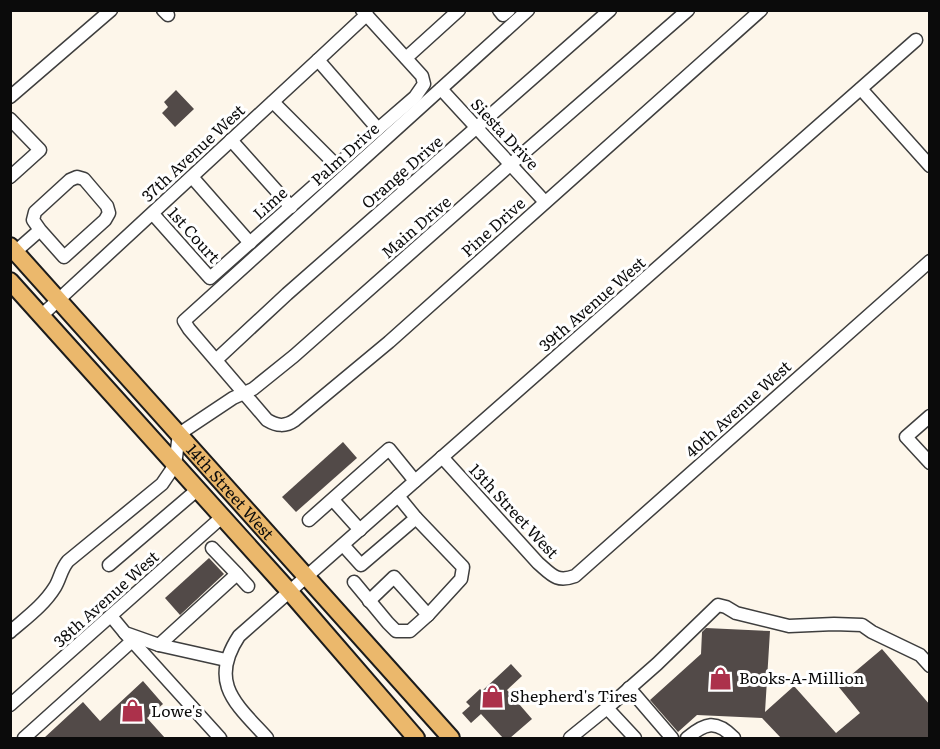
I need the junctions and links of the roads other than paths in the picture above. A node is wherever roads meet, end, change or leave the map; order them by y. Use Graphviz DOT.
graph roads {
  1 [pos="111,10"];
  2 [pos="459,10"];
  3 [pos="499,10"];
  4 [pos="509,10"];
  5 [pos="528,10"];
  6 [pos="610,10"];
  7 [pos="688,10"];
  8 [pos="761,10"];
  9 [pos="364,12"];
  10 [pos="916,40"];
  11 [pos="406,58"];
  12 [pos="318,60"];
  13 [pos="441,89"];
  14 [pos="861,89"];
  15 [pos="13,91"];
  16 [pos="273,102"];
  17 [pos="10,119"];
  18 [pos="477,128"];
  19 [pos="378,129"];
  20 [pos="231,140"];
  21 [pos="511,164"];
  22 [pos="337,166"];
  23 [pos="930,166"];
  24 [pos="10,177"];
  25 [pos="192,177"];
  26 [pos="545,202"];
  27 [pos="291,207"];
  28 [pos="153,214"];
  29 [pos="40,230"];
  30 [pos="250,243"];
  31 [pos="13,249"];
  32 [pos="930,261"];
  33 [pos="210,278"];
  34 [pos="12,287"];
  35 [pos="59,300"];
  36 [pos="42,315"];
  37 [pos="184,321"];
  38 [pos="216,360"];
  39 [pos="244,392"];
  40 [pos="930,416"];
  41 [pos="179,434"];
  42 [pos="442,457"];
  43 [pos="929,463"];
  44 [pos="175,465"];
  45 [pos="416,481"];
  46 [pos="197,490"];
  47 [pos="398,496"];
  48 [pos="333,500"];
  49 [pos="222,517"];
  50 [pos="416,518"];
  51 [pos="309,520"];
  52 [pos="360,530"];
  53 [pos="343,545"];
  54 [pos="212,548"];
  55 [pos="109,565"];
  56 [pos="237,574"];
  57 [pos="306,577"];
  58 [pos="567,579"];
  59 [pos="354,582"];
  60 [pos="248,586"];
  61 [pos="289,591"];
  62 [pos="369,601"];
  63 [pos="428,615"];
  64 [pos="111,616"];
  65 [pos="10,632"];
  66 [pos="129,637"];
  67 [pos="159,645"];
  68 [pos="226,660"];
  69 [pos="930,666"];
  70 [pos="629,688"];
  71 [pos="11,704"];
  72 [pos="607,708"];
  73 [pos="24,738"];
  74 [pos="220,738"];
  75 [pos="267,738"];
  76 [pos="416,738"];
  77 [pos="451,738"];
  78 [pos="570,738"];
  79 [pos="635,738"];
  80 [pos="672,738"];
  81 [pos="687,738"];
  82 [pos="734,738"];
  1 -- 15 [label="street"];
  2 -- 11 [label="street"];
  3 -- 4 [label="street"];
  5 -- 13 [label="street, Palm Drive"];
  6 -- 18 [label="street, Orange Drive"];
  7 -- 21 [label="street, Main Drive"];
  8 -- 26 [label="street, Pine Drive"];
  9 -- 11 [label="street"];
  9 -- 12 [label="street, 37th Avenue West"];
  10 -- 14 [label="street, 39th Avenue West"];
  11 -- 19 [label="street, Lime"];
  12 -- 16 [label="street, 37th Avenue West"];
  12 -- 19 [label="street"];
  13 -- 18 [label="street, Siesta Drive"];
  13 -- 37 [label="street, Palm Drive"];
  14 -- 23 [label="street"];
  14 -- 42 [label="street, 39th Avenue West"];
  16 -- 20 [label="street, 37th Avenue West"];
  16 -- 22 [label="street"];
  17 -- 24 [label="street"];
  18 -- 21 [label="street, Siesta Drive"];
  18 -- 38 [label="street, Orange Drive"];
  19 -- 22 [label="street, Lime"];
  20 -- 25 [label="street, 37th Avenue West"];
  20 -- 27 [label="street"];
  21 -- 26 [label="street, Siesta Drive"];
  21 -- 39 [label="street, Main Drive"];
  22 -- 27 [label="street, Lime"];
  25 -- 28 [label="street, 37th Avenue West"];
  25 -- 30 [label="street"];
  26 -- 39 [label="street, Pine Drive"];
  27 -- 30 [label="street, Lime"];
  28 -- 33 [label="street, 1st Court"];
  28 -- 35 [label="street, 37th Avenue West"];
  29 -- 29 [label="street"];
  29 -- 31 [label="street"];
  30 -- 33 [label="street, Lime"];
  31 -- 35 [label="main road, 14th Street West"];
  32 -- 58 [label="street, 40th Avenue West"];
  34 -- 36 [label="main road, 14th Street West"];
  35 -- 36 [label="street, 37th Avenue West"];
  35 -- 41 [label="main road, 14th Street West"];
  36 -- 44 [label="main road, 14th Street West"];
  37 -- 38 [label="street, Pine Drive"];
  38 -- 39 [label="street, Pine Drive"];
  39 -- 41 [label="street, Main Drive"];
  40 -- 43 [label="street"];
  41 -- 44 [label="street"];
  41 -- 57 [label="main road, 14th Street West"];
  42 -- 45 [label="street, 39th Avenue West"];
  42 -- 58 [label="street, 13th Street West"];
  44 -- 46 [label="main road, 14th Street West"];
  44 -- 65 [label="street"];
  45 -- 47 [label="street, 39th Avenue West"];
  45 -- 48 [label="street"];
  46 -- 49 [label="main road, 14th Street West"];
  46 -- 55 [label="street"];
  47 -- 50 [label="street"];
  47 -- 52 [label="street, 39th Avenue West"];
  48 -- 51 [label="street"];
  48 -- 52 [label="street"];
  49 -- 61 [label="main road, 14th Street West"];
  49 -- 64 [label="street, 38th Avenue West"];
  50 -- 53 [label="street"];
  50 -- 63 [label="street"];
  52 -- 53 [label="street, 39th Avenue West"];
  53 -- 57 [label="street, 39th Avenue West"];
  54 -- 56 [label="street"];
  56 -- 60 [label="street"];
  56 -- 67 [label="street"];
  57 -- 61 [label="street, 39th Avenue West"];
  57 -- 77 [label="main road, 14th Street West"];
  59 -- 62 [label="street"];
  61 -- 68 [label="street, 39th Avenue West"];
  61 -- 76 [label="main road, 14th Street West"];
  62 -- 63 [label="street"];
  62 -- 63 [label="street"];
  64 -- 66 [label="street"];
  64 -- 71 [label="street, 38th Avenue West"];
  66 -- 67 [label="street"];
  66 -- 73 [label="street"];
  66 -- 74 [label="street"];
  67 -- 68 [label="street"];
  68 -- 75 [label="street"];
  69 -- 70 [label="street"];
  70 -- 72 [label="street"];
  70 -- 80 [label="street"];
  72 -- 78 [label="street"];
  72 -- 79 [label="street"];
  81 -- 82 [label="street"];
}
